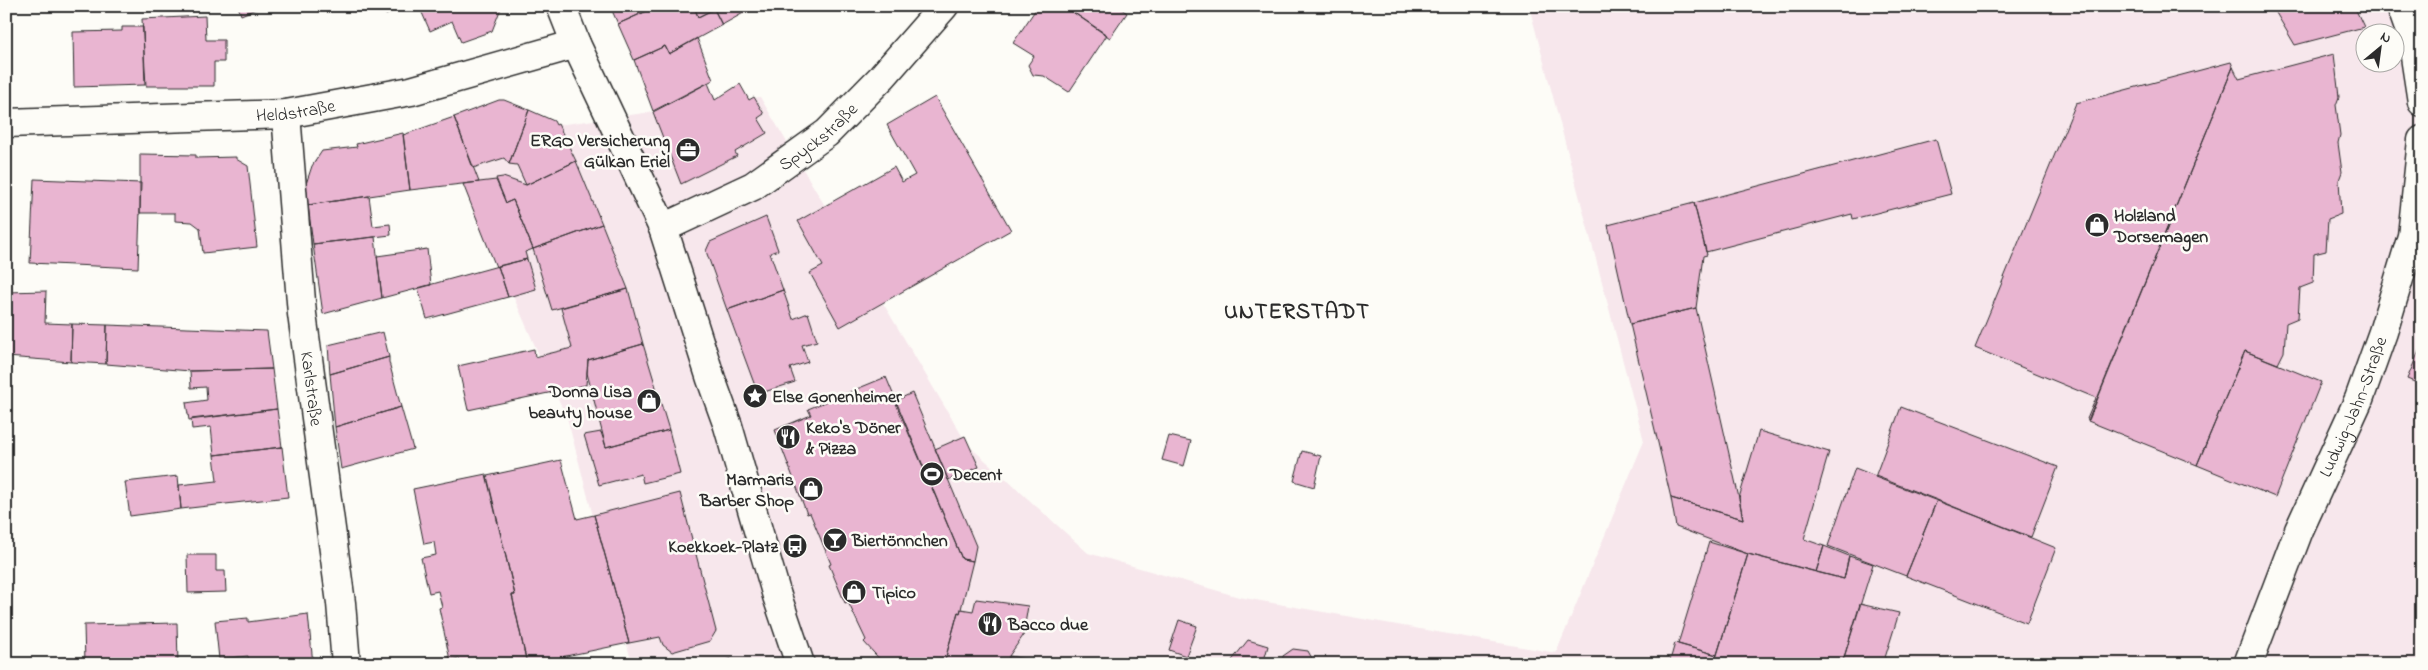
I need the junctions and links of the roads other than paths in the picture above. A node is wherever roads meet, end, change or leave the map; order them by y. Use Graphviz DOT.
graph roads {
  1 [pos="561,6"];
  2 [pos="944,6"];
  3 [pos="2401,6"];
  4 [pos="576,44"];
  5 [pos="2422,102"];
  6 [pos="286,114"];
  7 [pos="6,123"];
  8 [pos="2422,140"];
  9 [pos="663,228"];
  10 [pos="346,664"];
  11 [pos="800,664"];
  12 [pos="2248,664"];
  1 -- 4 [label="street"];
  2 -- 9 [label="street, Spyckstraße"];
  3 -- 5 [label="street"];
  4 -- 6 [label="street, Heldstraße"];
  4 -- 9 [label="street"];
  6 -- 7 [label="street, Heldstraße"];
  6 -- 10 [label="street, Karlstraße"];
  8 -- 12 [label="street, Ludwig-Jahn-Straße"];
  9 -- 11 [label="street"];
}
